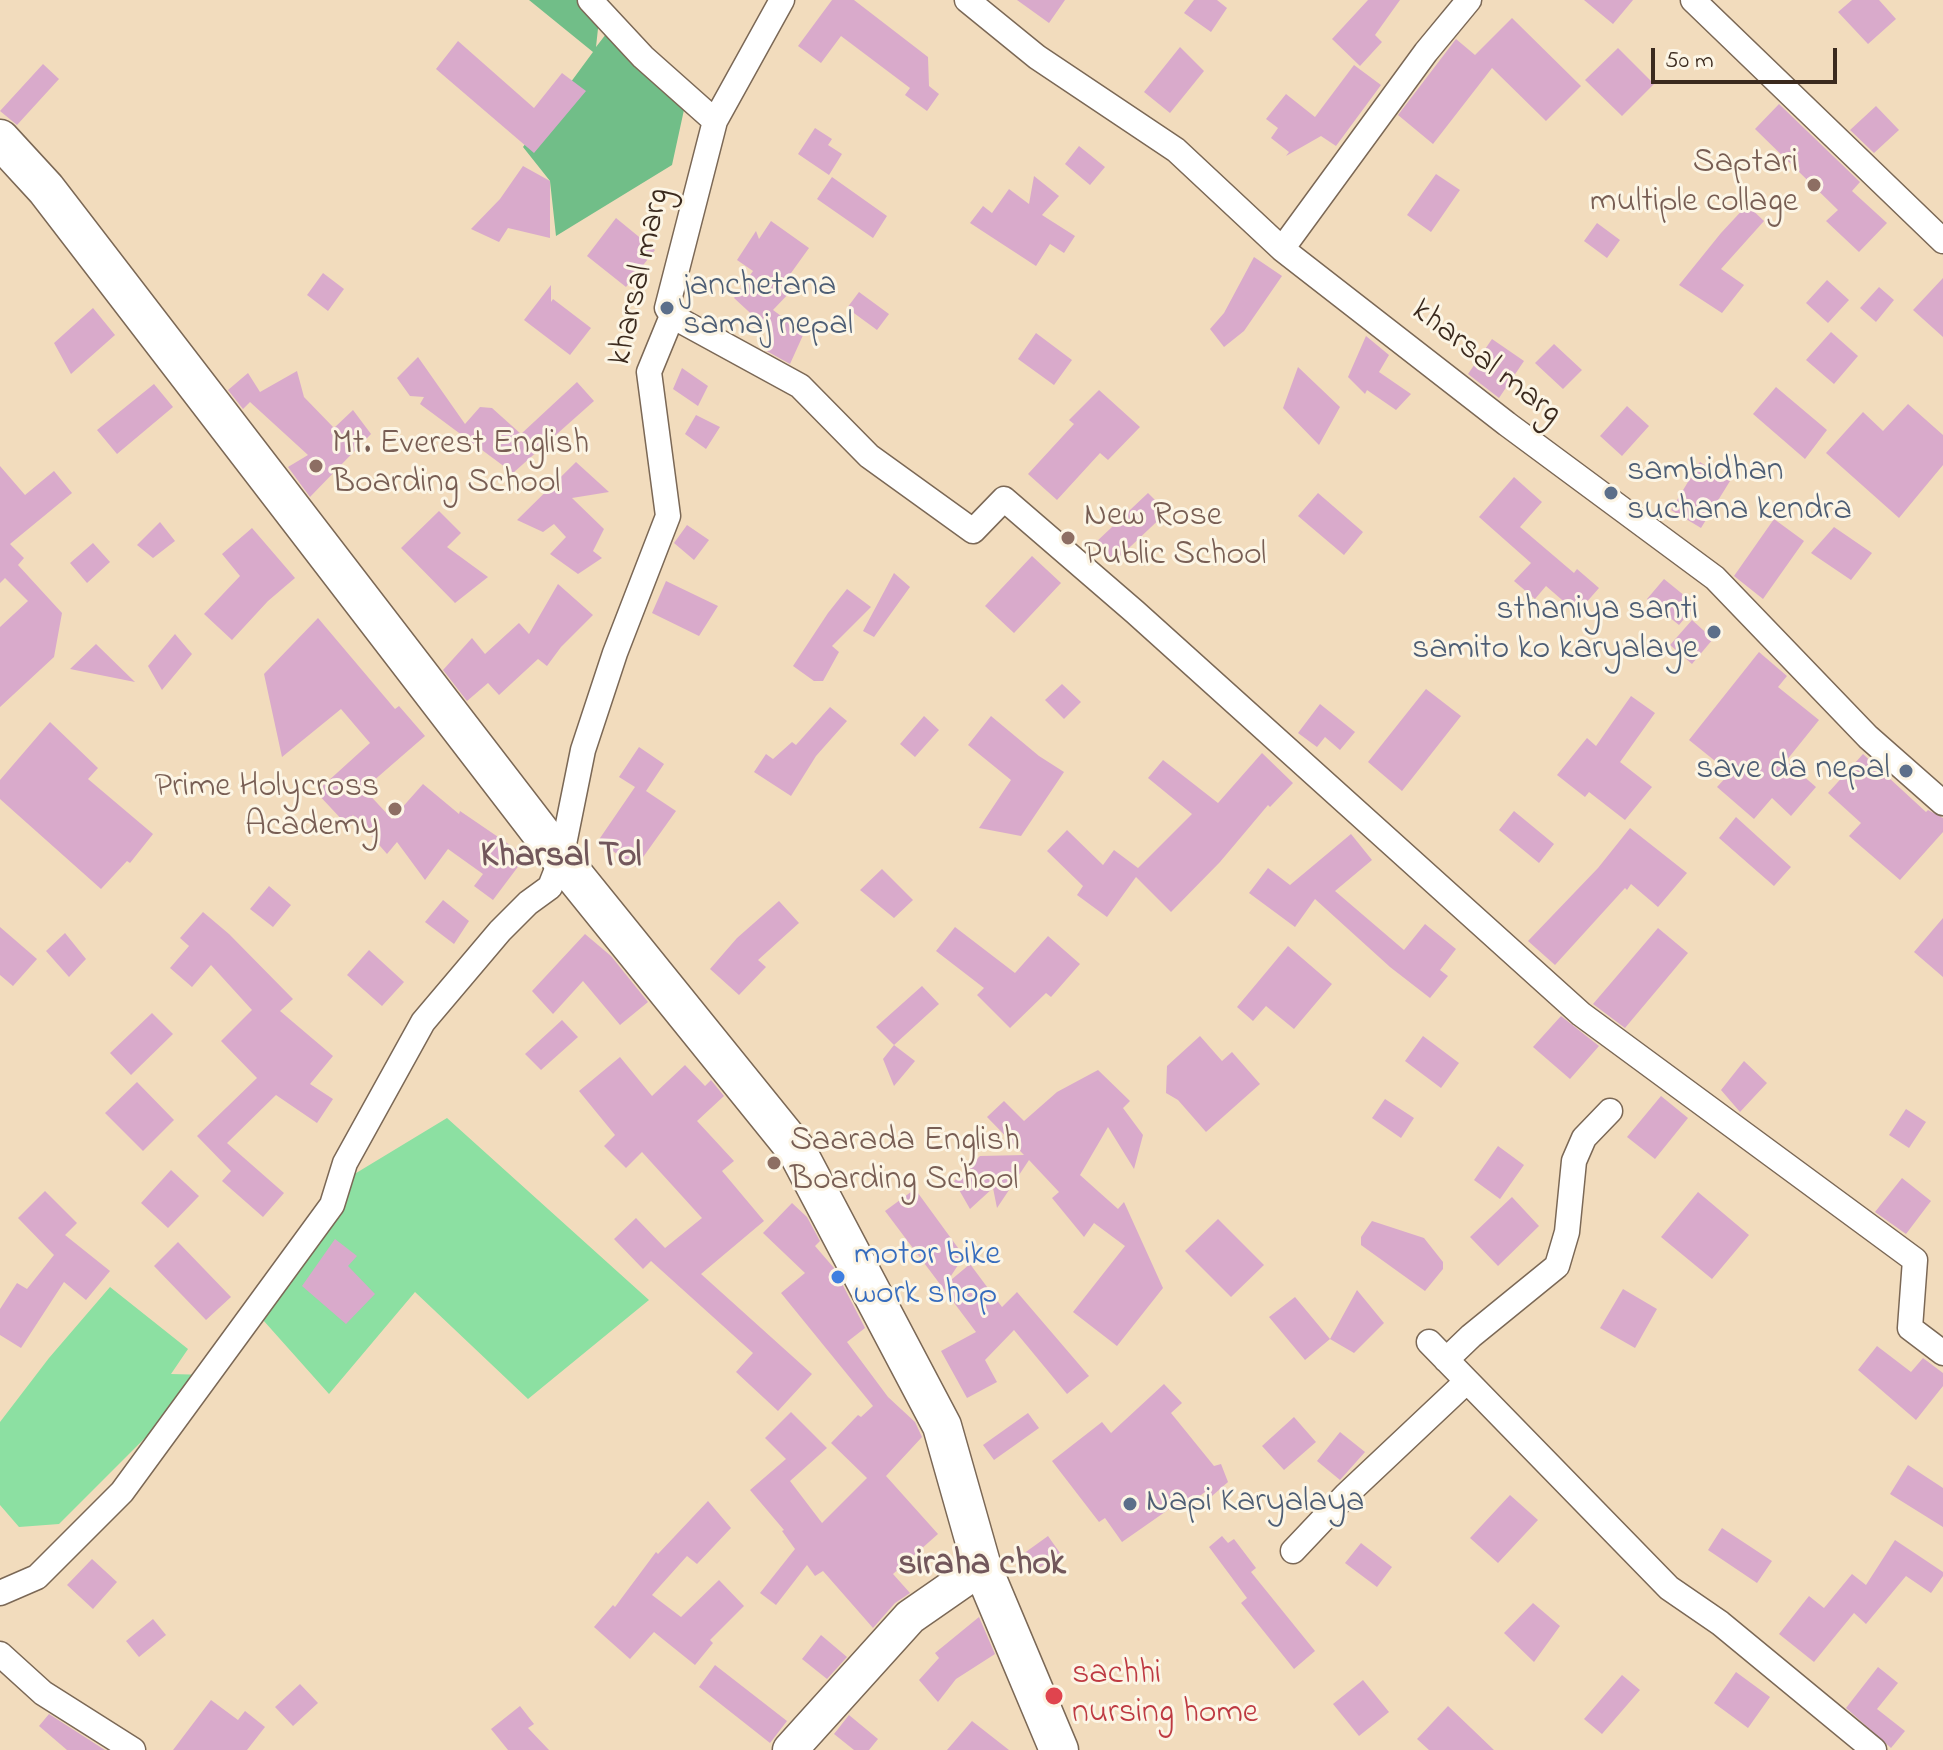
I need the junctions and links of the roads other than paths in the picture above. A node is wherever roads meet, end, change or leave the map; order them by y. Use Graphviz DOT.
graph roads {
  1 [pos="590,0"];
  2 [pos="782,0"];
  3 [pos="967,0"];
  4 [pos="1469,0"];
  5 [pos="1693,0"];
  6 [pos="715,121"];
  7 [pos="0,139"];
  8 [pos="1943,241"];
  9 [pos="1282,249"];
  10 [pos="672,316"];
  11 [pos="1943,803"];
  12 [pos="561,859"];
  13 [pos="1610,1111"];
  14 [pos="1429,1342"];
  15 [pos="1943,1353"];
  16 [pos="1446,1360"];
  17 [pos="1466,1382"];
  18 [pos="1293,1551"];
  19 [pos="982,1567"];
  20 [pos="0,1593"];
  21 [pos="0,1654"];
  22 [pos="133,1750"];
  23 [pos="790,1750"];
  24 [pos="1059,1750"];
  25 [pos="1874,1750"];
  1 -- 6 [label="street"];
  2 -- 6 [label="street, kharsal marg"];
  3 -- 9 [label="street, kharsal marg"];
  4 -- 9 [label="street"];
  5 -- 8 [label="street"];
  6 -- 10 [label="street, kharsal marg"];
  7 -- 12 [label="main road"];
  9 -- 11 [label="street, kharsal marg"];
  10 -- 12 [label="street, kharsal marg"];
  10 -- 15 [label="street"];
  12 -- 19 [label="main road"];
  12 -- 20 [label="street, kharsal marg"];
  13 -- 16 [label="street"];
  14 -- 16 [label="street"];
  16 -- 17 [label="street"];
  17 -- 18 [label="street"];
  17 -- 25 [label="street"];
  19 -- 23 [label="main road"];
  19 -- 24 [label="main road"];
  21 -- 22 [label="street"];
}
